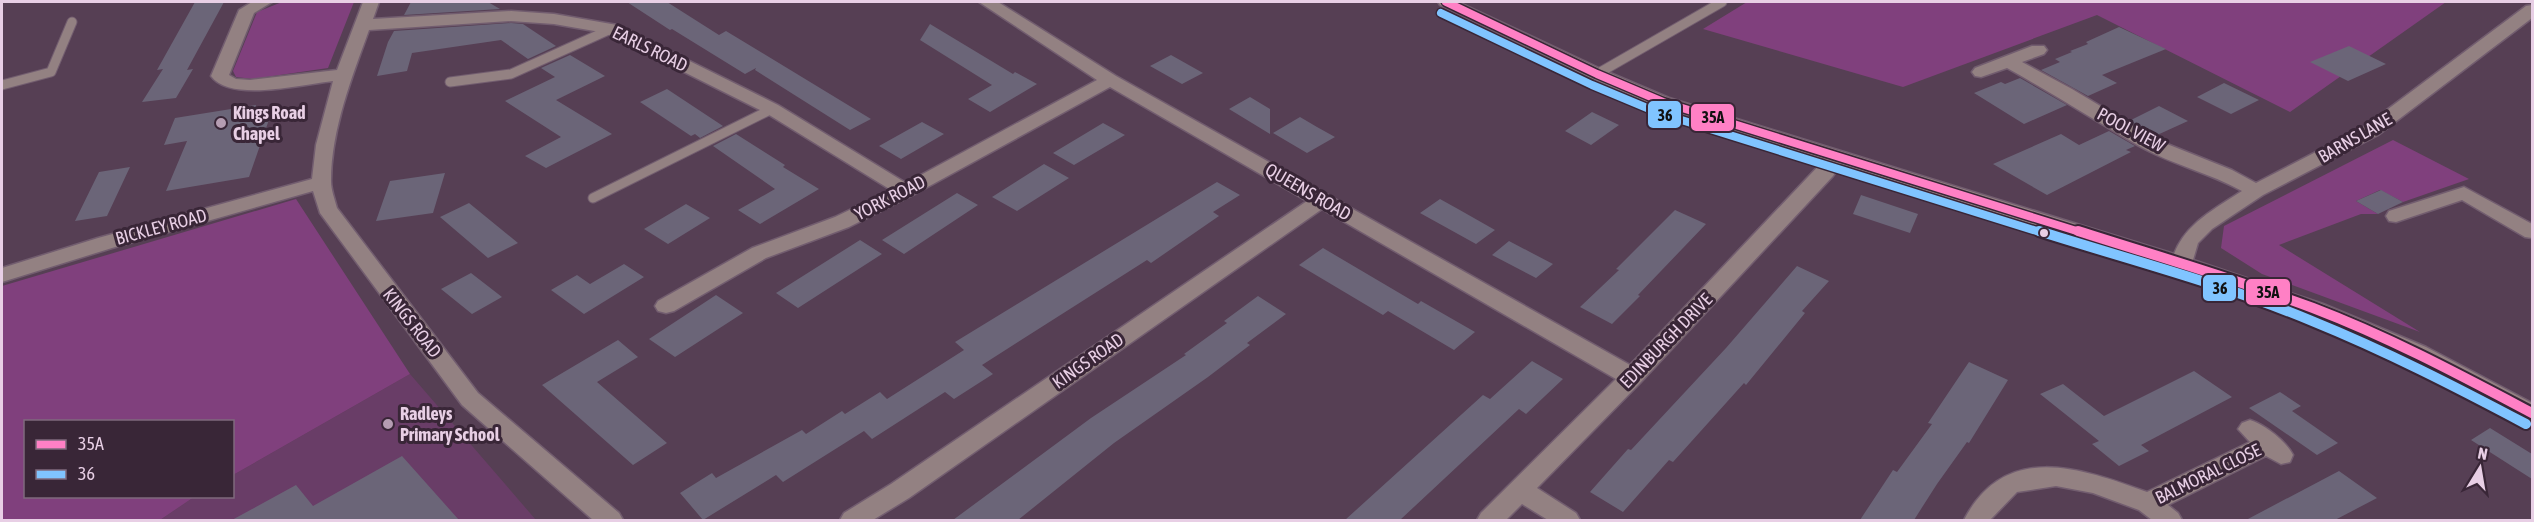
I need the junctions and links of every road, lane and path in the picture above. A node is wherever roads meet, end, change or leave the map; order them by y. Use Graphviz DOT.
graph roads {
  1 [pos="264,2"];
  2 [pos="371,2"];
  3 [pos="988,2"];
  4 [pos="1446,2"];
  5 [pos="1722,2"];
  6 [pos="2532,10"];
  7 [pos="72,22"];
  8 [pos="363,25"];
  9 [pos="611,29"];
  10 [pos="2038,50"];
  11 [pos="2008,62"];
  12 [pos="1981,72"];
  13 [pos="344,74"];
  14 [pos="1597,75"];
  15 [pos="1110,80"];
  16 [pos="450,82"];
  17 [pos="2,85"];
  18 [pos="772,109"];
  19 [pos="1837,156"];
  20 [pos="321,183"];
  21 [pos="906,191"];
  22 [pos="2256,191"];
  23 [pos="592,198"];
  24 [pos="1322,200"];
  25 [pos="2396,216"];
  26 [pos="2532,232"];
  27 [pos="2181,263"];
  28 [pos="2,274"];
  29 [pos="666,306"];
  30 [pos="1632,377"];
  31 [pos="2532,413"];
  32 [pos="2266,443"];
  33 [pos="1520,490"];
  34 [pos="2148,503"];
  35 [pos="610,520"];
  36 [pos="853,520"];
  37 [pos="1490,520"];
  38 [pos="1567,520"];
  39 [pos="1977,520"];
  40 [pos="2169,520"];
  1 -- 13 [label="street"];
  2 -- 8 [label="street, KINGS ROAD"];
  3 -- 15 [label="street, QUEENS ROAD"];
  4 -- 14 [label="street"];
  5 -- 14 [label="lane"];
  6 -- 22 [label="street, BARNS LANE"];
  7 -- 17 [label="lane"];
  8 -- 9 [label="street, EARLS ROAD"];
  8 -- 13 [label="street, KINGS ROAD"];
  9 -- 16 [label="lane"];
  9 -- 18 [label="street, EARLS ROAD"];
  10 -- 11 [label="street"];
  11 -- 12 [label="street"];
  11 -- 22 [label="street, POOL VIEW"];
  13 -- 20 [label="street, KINGS ROAD"];
  14 -- 19 [label="street"];
  15 -- 21 [label="street, YORK ROAD"];
  15 -- 24 [label="street, QUEENS ROAD"];
  18 -- 21 [label="street, EARLS ROAD"];
  18 -- 23 [label="lane"];
  19 -- 27 [label="street"];
  19 -- 30 [label="street, EDINBURGH DRIVE"];
  20 -- 28 [label="street, BICKLEY ROAD"];
  20 -- 35 [label="street, KINGS ROAD"];
  21 -- 29 [label="street, YORK ROAD"];
  22 -- 27 [label="street, BARNS LANE"];
  24 -- 30 [label="street, QUEENS ROAD"];
  24 -- 36 [label="street, KINGS ROAD"];
  25 -- 26 [label="street"];
  27 -- 31 [label="street"];
  30 -- 33 [label="street, EDINBURGH DRIVE"];
  32 -- 34 [label="street, BALMORAL CLOSE"];
  33 -- 37 [label="street, EDINBURGH DRIVE"];
  33 -- 38 [label="street"];
  34 -- 39 [label="street"];
  34 -- 40 [label="street"];
}
